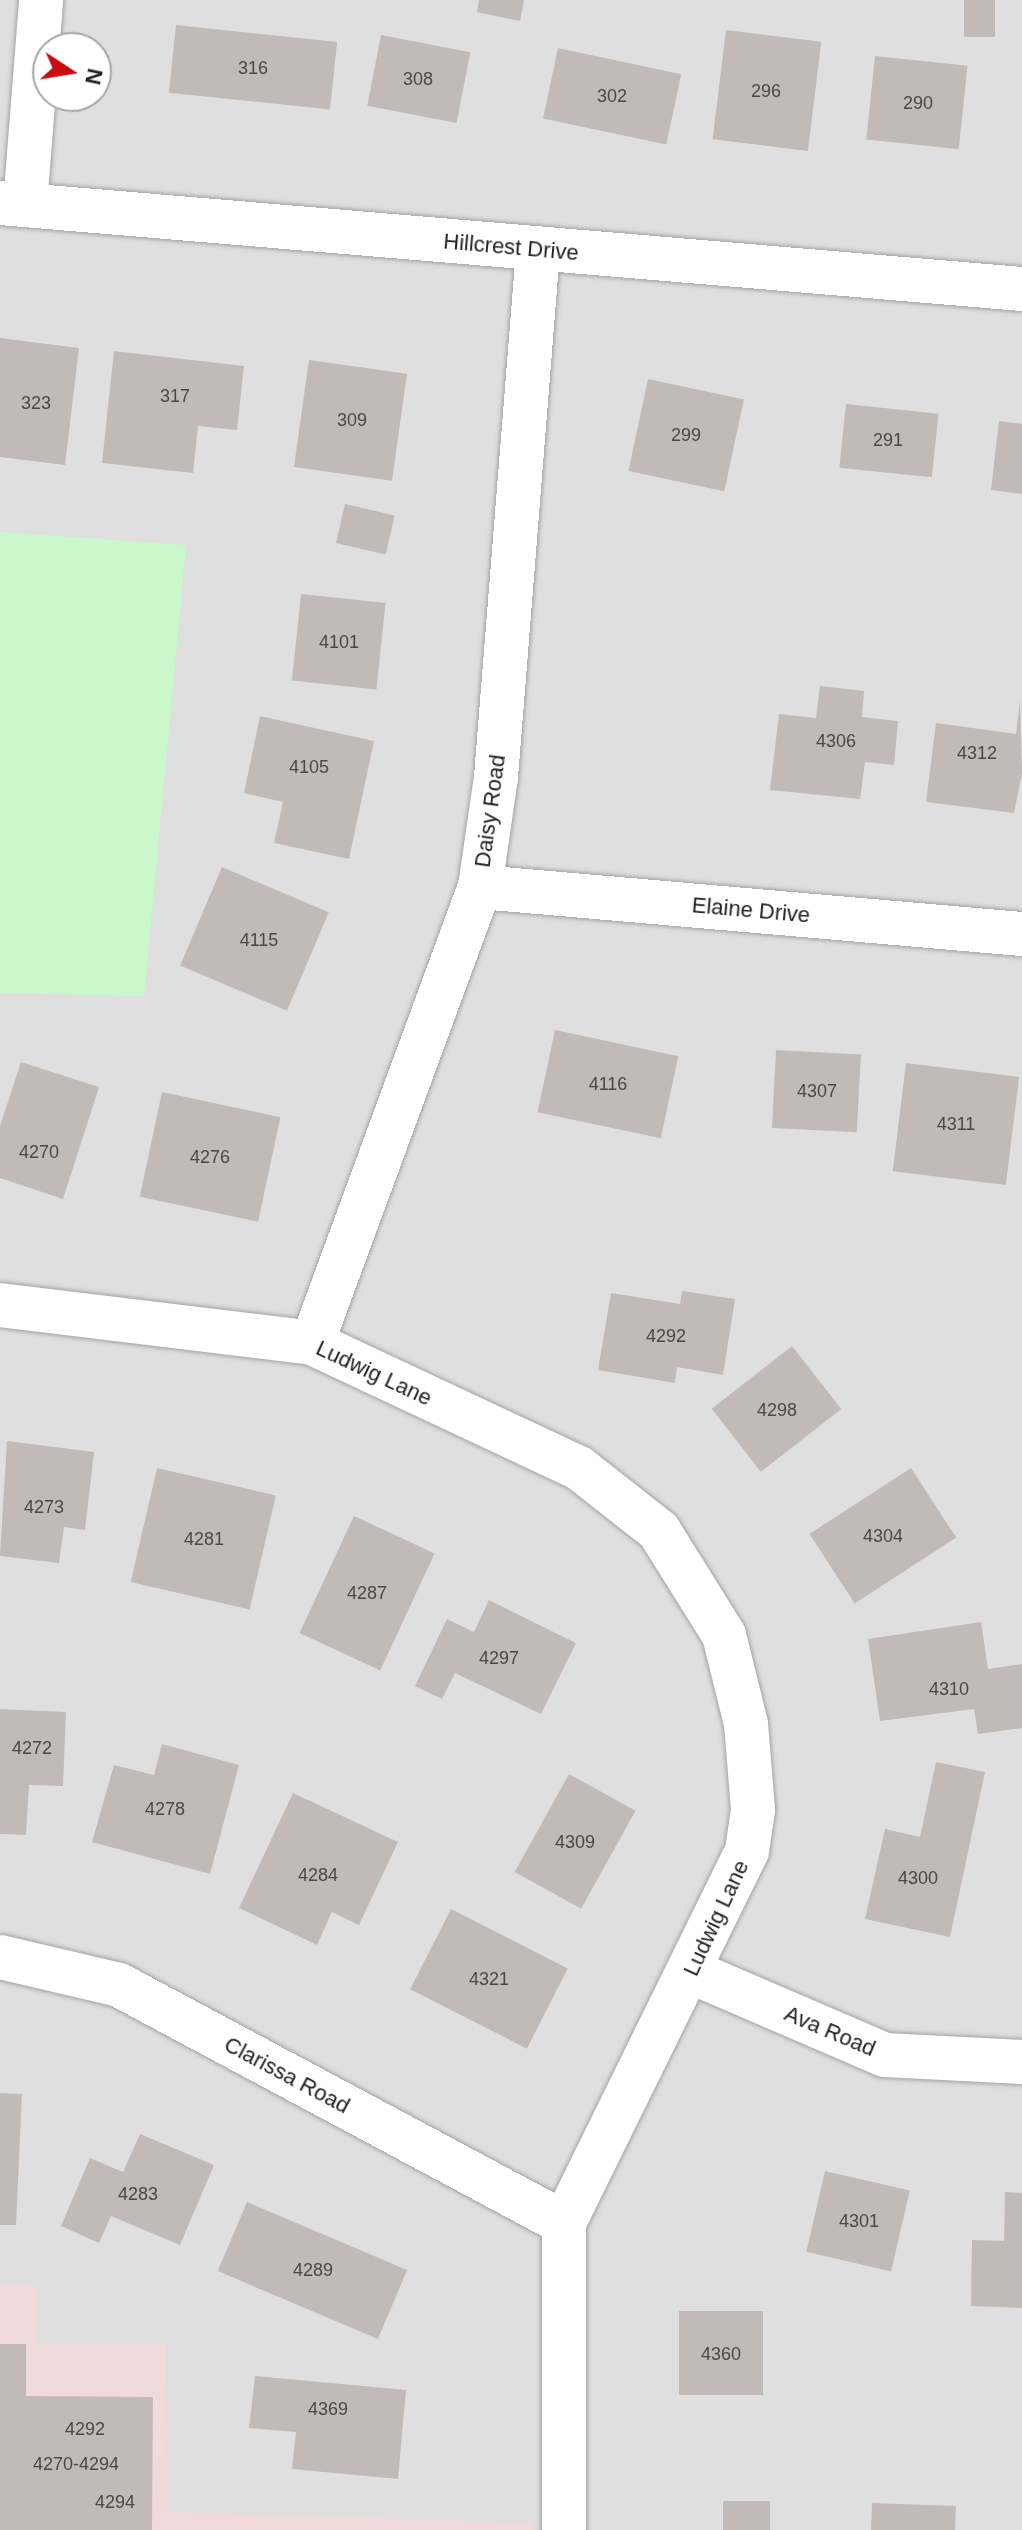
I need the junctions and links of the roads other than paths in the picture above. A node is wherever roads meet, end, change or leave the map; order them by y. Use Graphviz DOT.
graph roads {
  1 [pos="41,0"];
  2 [pos="13,204"];
  3 [pos="538,250"];
  4 [pos="1022,289"];
  5 [pos="480,887"];
  6 [pos="1022,934"];
  7 [pos="0,1305"];
  8 [pos="312,1343"];
  9 [pos="0,1957"];
  10 [pos="692,1972"];
  11 [pos="1022,2062"];
  12 [pos="564,2223"];
  13 [pos="564,2530"];
  1 -- 2 [label="street"];
  2 -- 3 [label="street, Hillcrest Drive"];
  3 -- 4 [label="street, Hillcrest Drive"];
  3 -- 5 [label="street, Daisy Road"];
  5 -- 6 [label="street, Elaine Drive"];
  5 -- 8 [label="street, Daisy Road"];
  7 -- 8 [label="street, Ludwig Lane"];
  8 -- 10 [label="street, Ludwig Lane"];
  9 -- 12 [label="street, Clarissa Road"];
  10 -- 11 [label="street, Ava Road"];
  10 -- 12 [label="street, Ludwig Lane"];
  12 -- 13 [label="street, Ludwig Lane"];
}
